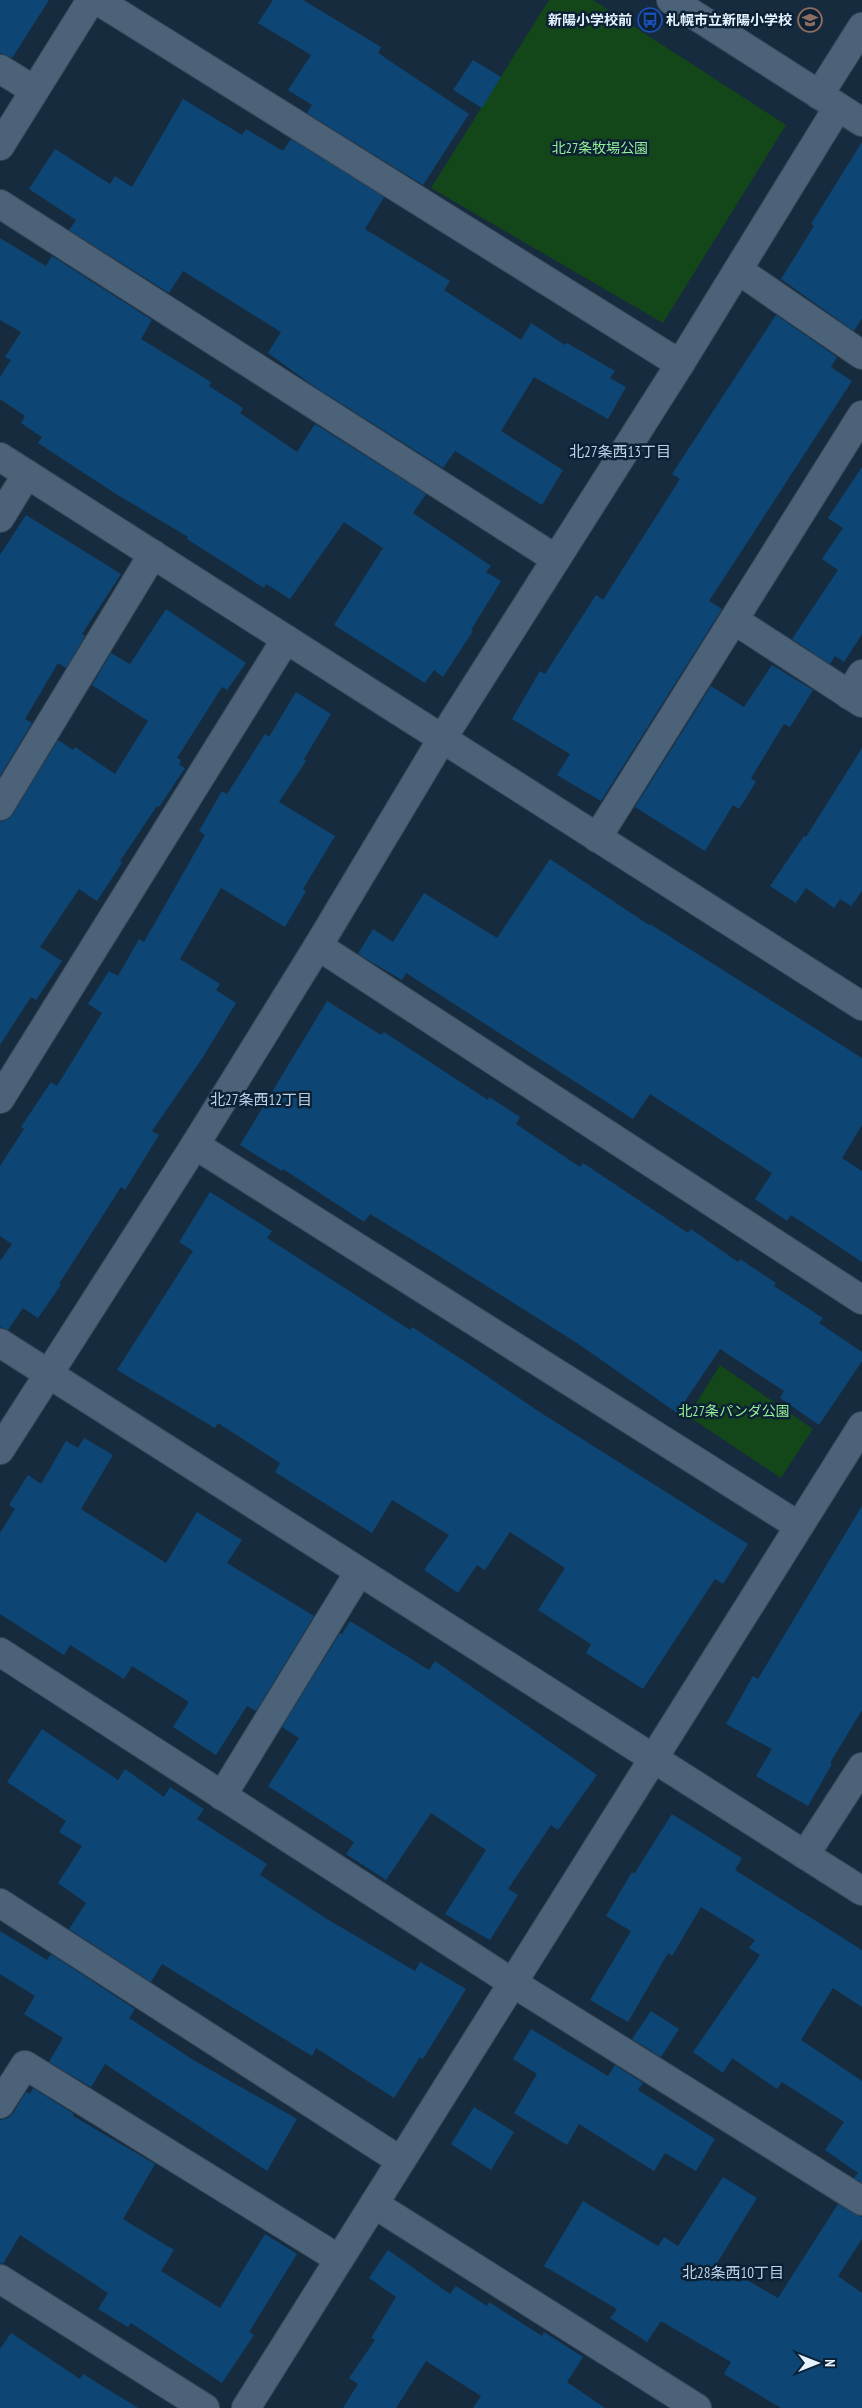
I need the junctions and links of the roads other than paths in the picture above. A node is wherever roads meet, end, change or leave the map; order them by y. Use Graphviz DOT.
graph roads {
  1 [pos="91,0"];
  2 [pos="97,0"];
  3 [pos="671,0"];
  4 [pos="862,27"];
  5 [pos="0,69"];
  6 [pos="34,90"];
  7 [pos="828,101"];
  8 [pos="862,122"];
  9 [pos="0,146"];
  10 [pos="0,204"];
  11 [pos="738,270"];
  12 [pos="862,355"];
  13 [pos="680,364"];
  14 [pos="862,415"];
  15 [pos="0,457"];
  16 [pos="27,474"];
  17 [pos="0,518"];
  18 [pos="153,554"];
  19 [pos="556,559"];
  20 [pos="734,620"];
  21 [pos="286,639"];
  22 [pos="858,690"];
  23 [pos="442,739"];
  24 [pos="0,806"];
  25 [pos="598,838"];
  26 [pos="318,946"];
  27 [pos="862,1006"];
  28 [pos="0,1099"];
  29 [pos="195,1145"];
  30 [pos="862,1300"];
  31 [pos="0,1343"];
  32 [pos="48,1373"];
  33 [pos="862,1426"];
  34 [pos="0,1450"];
  35 [pos="799,1526"];
  36 [pos="359,1572"];
  37 [pos="0,1652"];
  38 [pos="654,1759"];
  39 [pos="862,1767"];
  40 [pos="222,1796"];
  41 [pos="805,1855"];
  42 [pos="862,1891"];
  43 [pos="0,1903"];
  44 [pos="513,1984"];
  45 [pos="0,2104"];
  46 [pos="401,2161"];
  47 [pos="862,2201"];
  48 [pos="374,2204"];
  49 [pos="339,2259"];
  50 [pos="0,2278"];
  51 [pos="205,2408"];
  52 [pos="246,2408"];
  53 [pos="697,2408"];
  1 -- 6 [label="street"];
  2 -- 13 [label="street"];
  3 -- 7 [label="street"];
  4 -- 7 [label="street"];
  5 -- 6 [label="street"];
  6 -- 9 [label="street"];
  7 -- 8 [label="street"];
  7 -- 11 [label="street"];
  10 -- 19 [label="street"];
  11 -- 12 [label="street"];
  11 -- 13 [label="street"];
  13 -- 19 [label="street"];
  14 -- 20 [label="street"];
  15 -- 16 [label="street"];
  16 -- 17 [label="street"];
  16 -- 18 [label="street"];
  18 -- 21 [label="street"];
  18 -- 24 [label="street"];
  19 -- 23 [label="street"];
  20 -- 22 [label="street"];
  20 -- 25 [label="street"];
  21 -- 23 [label="street"];
  21 -- 28 [label="street"];
  23 -- 25 [label="street"];
  23 -- 26 [label="street"];
  25 -- 27 [label="street"];
  26 -- 29 [label="street"];
  26 -- 30 [label="street"];
  29 -- 32 [label="street"];
  29 -- 35 [label="street"];
  31 -- 32 [label="street"];
  32 -- 34 [label="street"];
  32 -- 36 [label="street"];
  33 -- 35 [label="street"];
  35 -- 38 [label="street"];
  36 -- 38 [label="street"];
  36 -- 40 [label="street"];
  37 -- 40 [label="street"];
  38 -- 41 [label="street"];
  38 -- 44 [label="street"];
  39 -- 41 [label="street"];
  40 -- 44 [label="street"];
  41 -- 42 [label="street"];
  43 -- 46 [label="street"];
  44 -- 46 [label="street"];
  44 -- 47 [label="street"];
  45 -- 49 [label="street"];
  46 -- 48 [label="street"];
  48 -- 49 [label="street"];
  48 -- 53 [label="street"];
  49 -- 52 [label="street"];
  50 -- 51 [label="street"];
}
